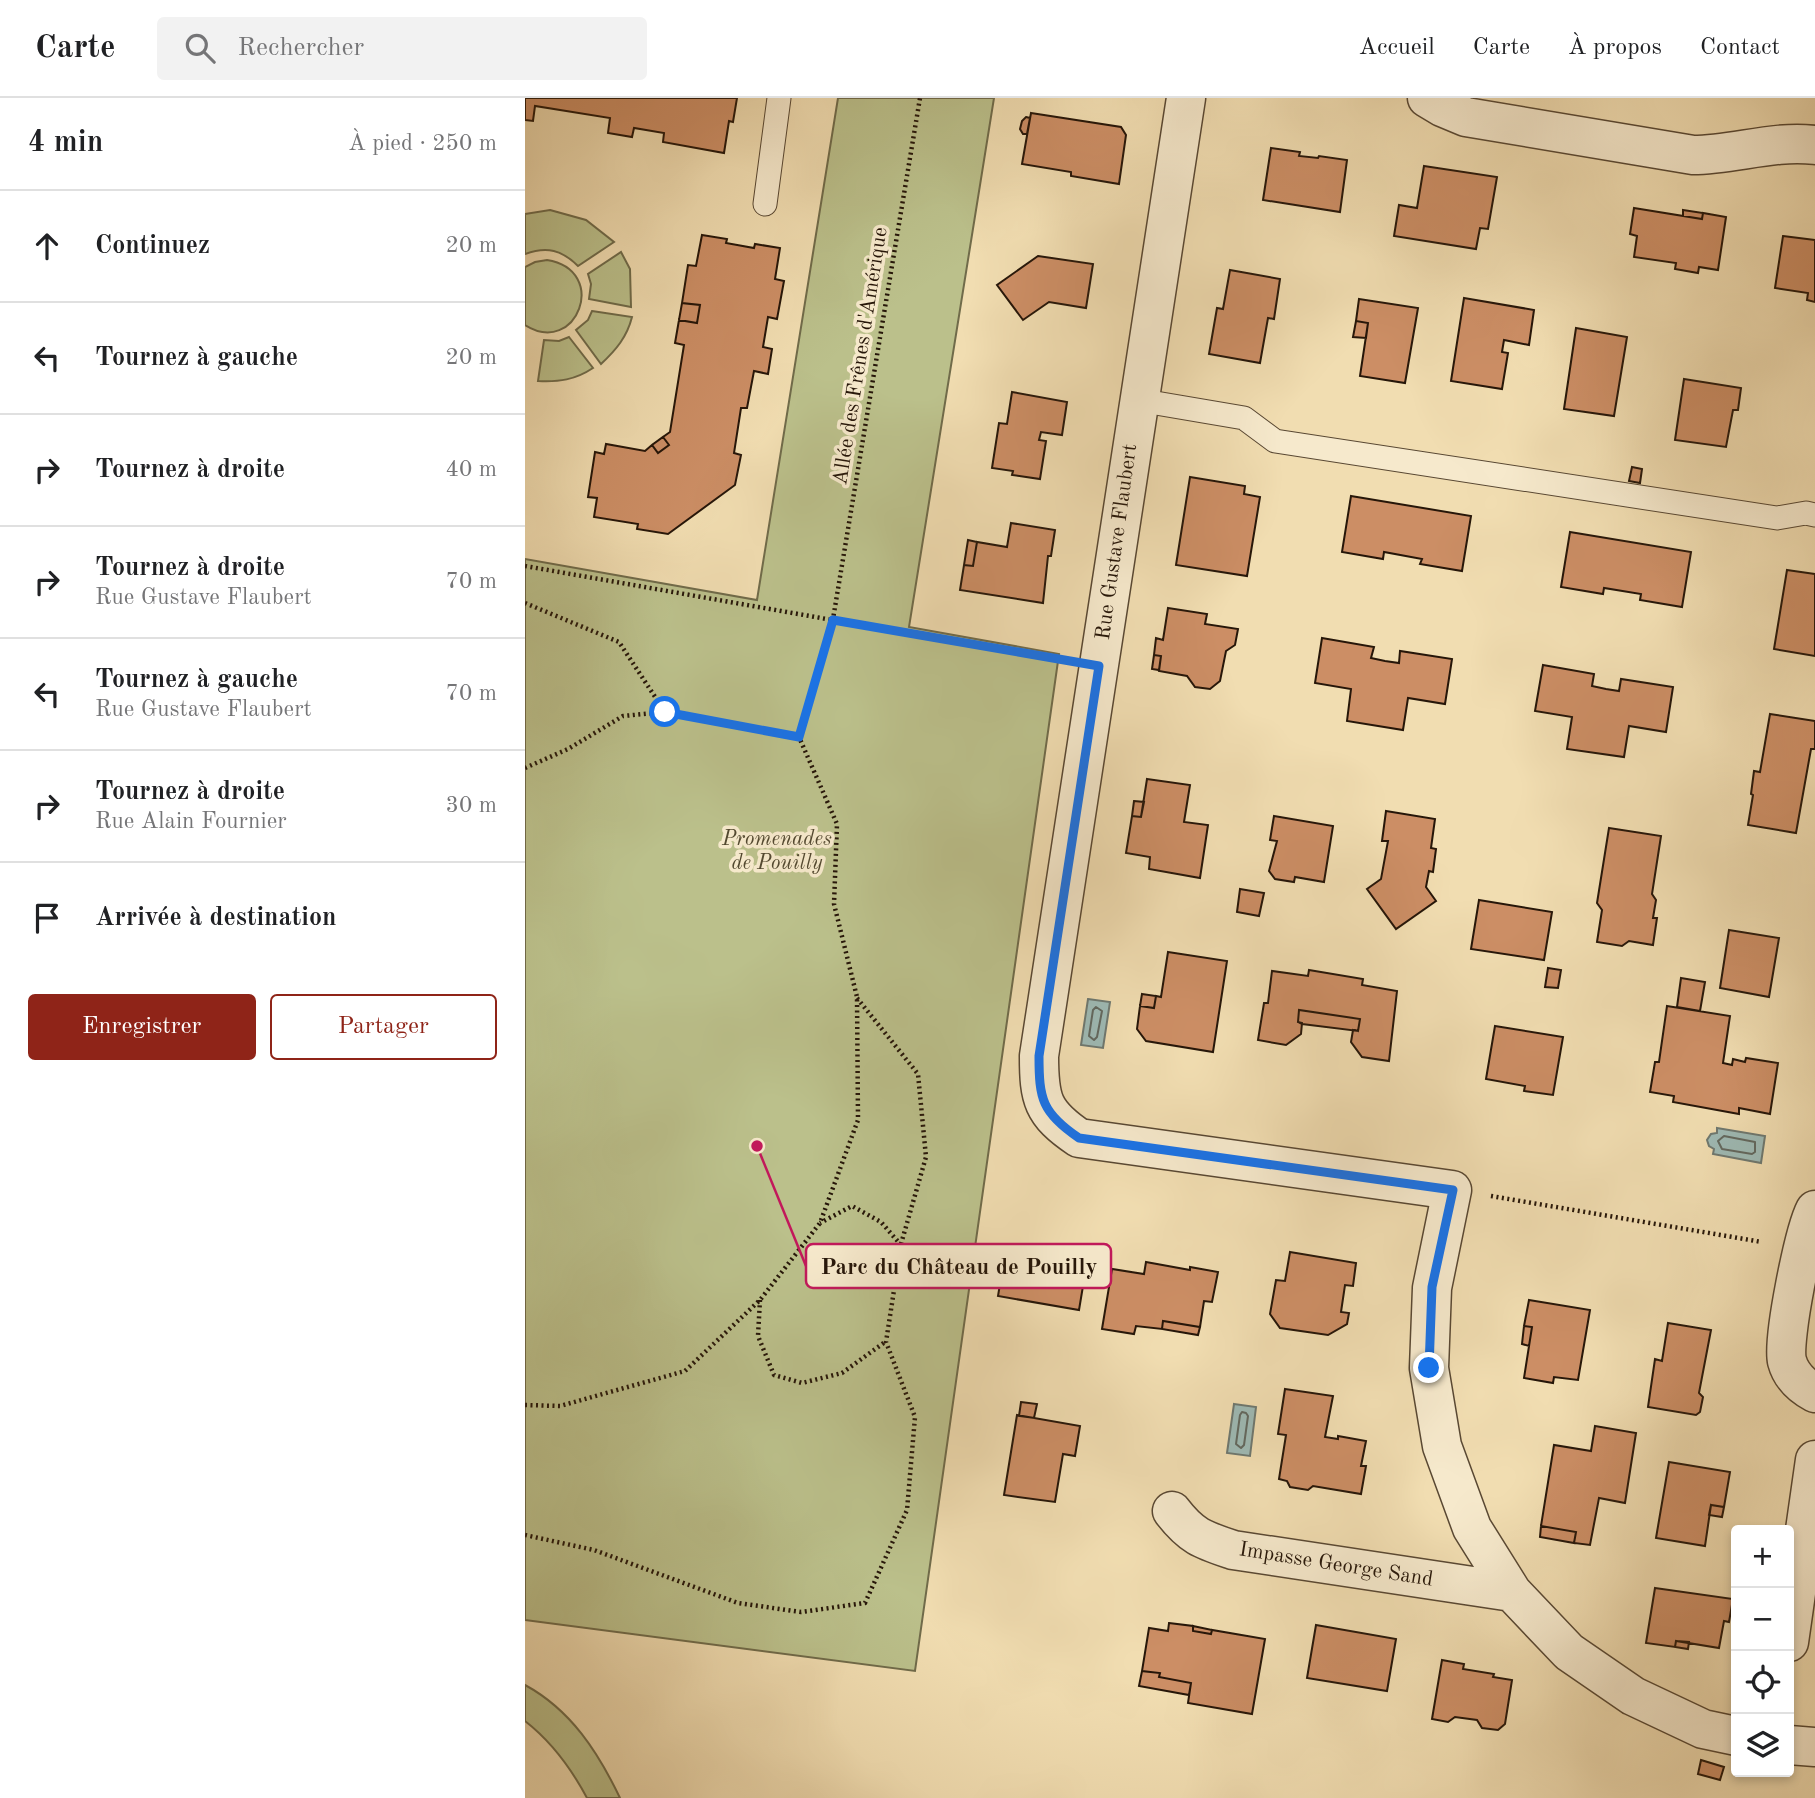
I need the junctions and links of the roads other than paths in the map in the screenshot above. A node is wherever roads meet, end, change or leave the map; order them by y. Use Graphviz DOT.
graph roads {
  1 [pos="779,98"];
  2 [pos="1186,98"];
  3 [pos="1427,98"];
  4 [pos="1815,145"];
  5 [pos="765,204"];
  6 [pos="1138,400"];
  7 [pos="1815,515"];
  8 [pos="1815,1210"];
  9 [pos="1815,1393"];
  10 [pos="1815,1460"];
  11 [pos="1172,1511"];
  12 [pos="1512,1592"];
  13 [pos="1794,1607"];
  14 [pos="1731,1735"];
  15 [pos="1794,1745"];
  16 [pos="1815,1747"];
  1 -- 5 [label="lane"];
  2 -- 6 [label="street, Rue Gustave Flaubert"];
  3 -- 4 [label="street"];
  6 -- 7 [label="lane"];
  6 -- 12 [label="street, Rue Gustave Flaubert"];
  8 -- 9 [label="street"];
  10 -- 13 [label="street"];
  11 -- 12 [label="street, Impasse George Sand"];
  12 -- 14 [label="street"];
  15 -- 16 [label="street"];
}
